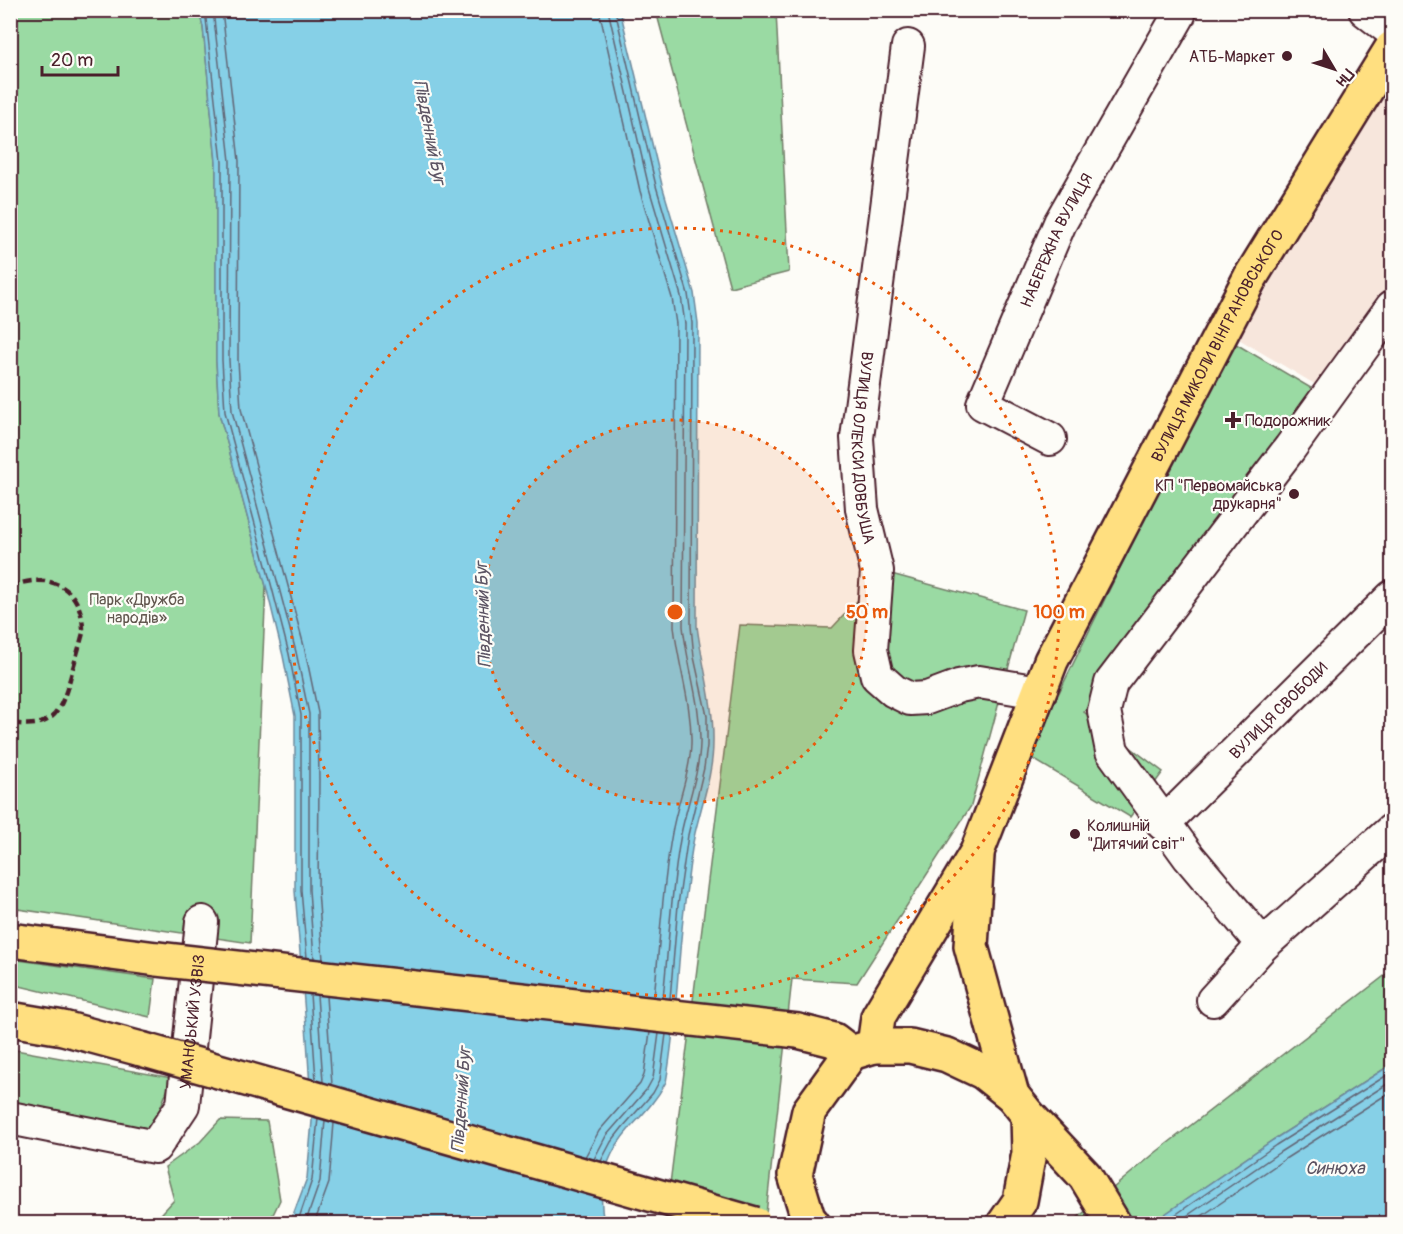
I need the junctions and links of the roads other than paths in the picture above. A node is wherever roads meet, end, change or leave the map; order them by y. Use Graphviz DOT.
graph roads {
  1 [pos="1365,10"];
  2 [pos="1178,12"];
  3 [pos="1392,31"];
  4 [pos="908,46"];
  5 [pos="1392,48"];
  6 [pos="1392,307"];
  7 [pos="1050,440"];
  8 [pos="1392,597"];
  9 [pos="1039,692"];
  10 [pos="1163,824"];
  11 [pos="1392,830"];
  12 [pos="977,852"];
  13 [pos="202,922"];
  14 [pos="10,940"];
  15 [pos="1263,945"];
  16 [pos="1213,1000"];
  17 [pos="10,1019"];
  18 [pos="862,1049"];
  19 [pos="1020,1105"];
  20 [pos="10,1118"];
  21 [pos="755,1224"];
  22 [pos="813,1224"];
  23 [pos="1004,1224"];
  24 [pos="1114,1224"];
  1 -- 3 [label="street"];
  2 -- 7 [label="street, НАБЕРЕЖНА ВУЛИЦЯ"];
  4 -- 9 [label="street, ВУЛИЦЯ ОЛЕКСИ ДОВБУША"];
  5 -- 9 [label="main road, ВУЛИЦЯ МИКОЛИ ВІНГРАНОВСЬКОГО"];
  6 -- 10 [label="street"];
  8 -- 10 [label="street, ВУЛИЦЯ СВОБОДИ"];
  9 -- 12 [label="main road, ВУЛИЦЯ МИКОЛИ ВІНГРАНОВСЬКОГО"];
  10 -- 15 [label="street"];
  11 -- 15 [label="street"];
  12 -- 18 [label="main road, ВУЛИЦЯ МИКОЛИ ВІНГРАНОВСЬКОГО"];
  12 -- 19 [label="main road, ВУЛИЦЯ МИКОЛИ ВІНГРАНОВСЬКОГО"];
  13 -- 20 [label="street, УМАНСЬКИЙ УЗВІЗ"];
  14 -- 18 [label="main road, bridge"];
  15 -- 16 [label="street"];
  17 -- 21 [label="main road, bridge"];
  18 -- 19 [label="main road"];
  18 -- 22 [label="main road"];
  19 -- 23 [label="main road"];
  19 -- 24 [label="main road"];
}
